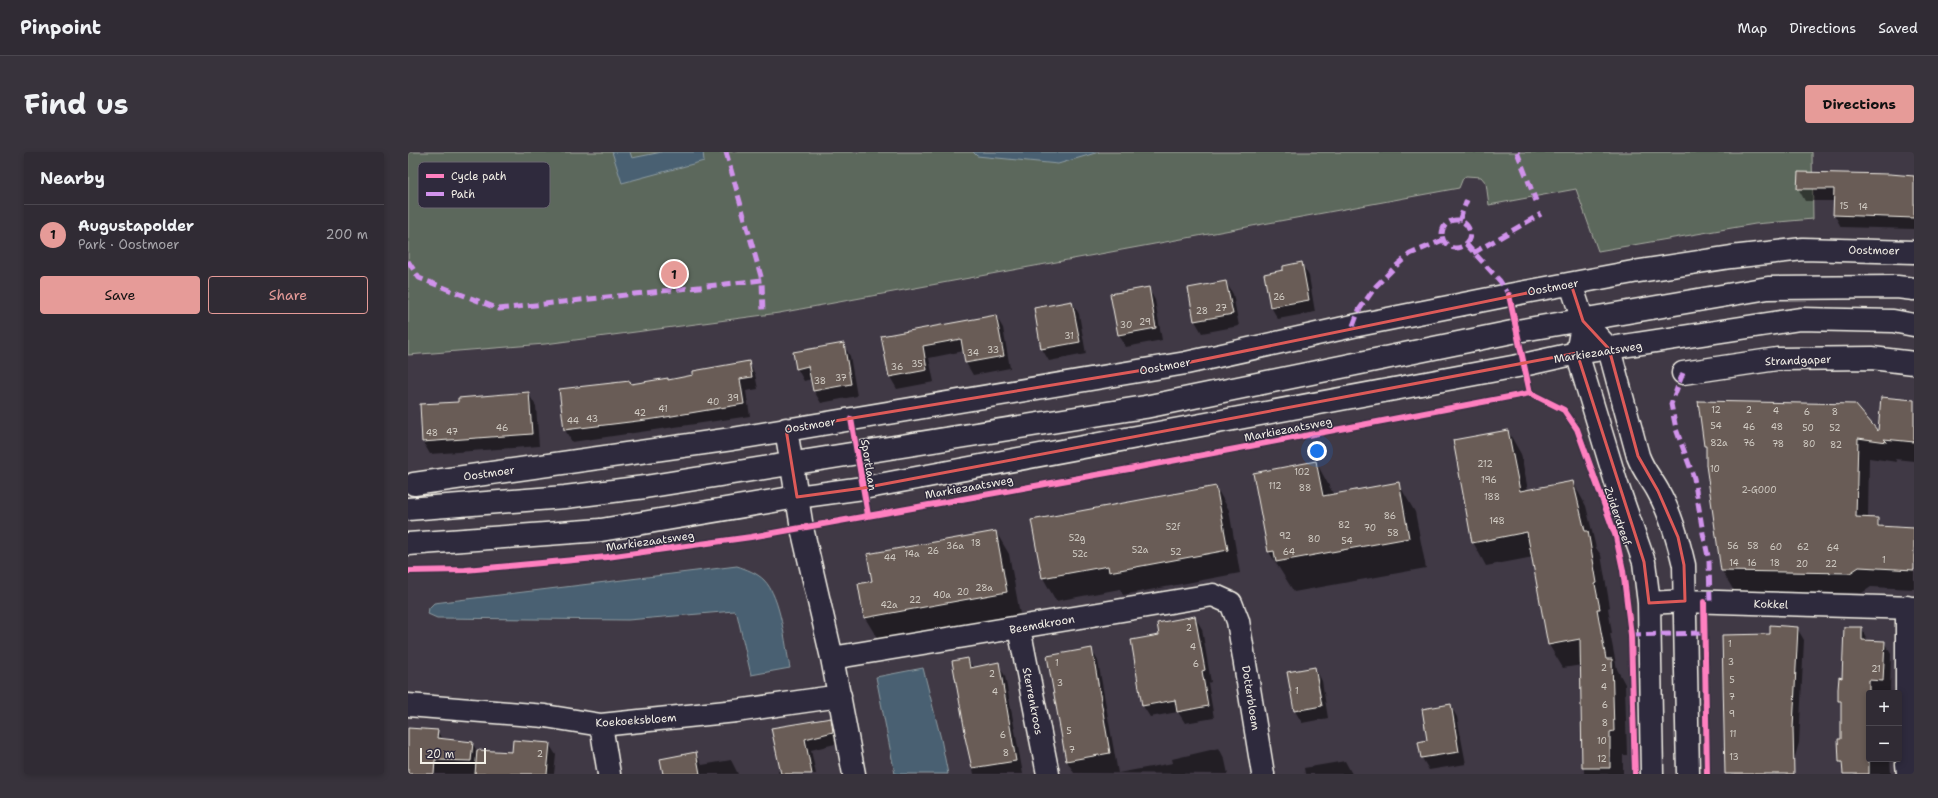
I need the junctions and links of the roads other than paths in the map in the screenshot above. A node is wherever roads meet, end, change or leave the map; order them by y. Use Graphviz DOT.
graph roads {
  1 [pos="1914,252"];
  2 [pos="1571,284"];
  3 [pos="1914,289"];
  4 [pos="1583,320"];
  5 [pos="1914,325"];
  6 [pos="1609,349"];
  7 [pos="1577,353"];
  8 [pos="1914,363"];
  9 [pos="1683,373"];
  10 [pos="786,429"];
  11 [pos="792,464"];
  12 [pos="414,484"];
  13 [pos="797,497"];
  14 [pos="408,510"];
  15 [pos="408,544"];
  16 [pos="1685,602"];
  17 [pos="1649,603"];
  18 [pos="1911,608"];
  19 [pos="1238,621"];
  20 [pos="1019,628"];
  21 [pos="832,658"];
  22 [pos="840,696"];
  23 [pos="408,705"];
  24 [pos="601,724"];
  25 [pos="609,774"];
  26 [pos="854,774"];
  27 [pos="1048,774"];
  28 [pos="1263,774"];
  29 [pos="1652,774"];
  30 [pos="1688,774"];
  31 [pos="1908,774"];
  1 -- 2 [label="street, Oostmoer"];
  2 -- 4 [label="street, Zuiderdreef"];
  2 -- 10 [label="street, Oostmoer"];
  3 -- 4 [label="street"];
  4 -- 6 [label="street, Zuiderdreef"];
  4 -- 7 [label="street, Zuiderdreef"];
  4 -- 11 [label="street"];
  5 -- 6 [label="street, Markiezaatsweg"];
  6 -- 7 [label="street, Markiezaatsweg"];
  6 -- 16 [label="street, Zuiderdreef"];
  7 -- 13 [label="street, Markiezaatsweg"];
  7 -- 17 [label="street, Zuiderdreef"];
  8 -- 9 [label="street, Strandgaper"];
  10 -- 11 [label="street"];
  10 -- 12 [label="street, Oostmoer"];
  11 -- 13 [label="street"];
  11 -- 14 [label="street"];
  13 -- 15 [label="street, Markiezaatsweg"];
  13 -- 21 [label="street"];
  16 -- 17 [label="street, Kokkel"];
  16 -- 18 [label="street, Kokkel"];
  16 -- 30 [label="street, Zuiderdreef"];
  17 -- 29 [label="street, Zuiderdreef"];
  18 -- 31 [label="street"];
  19 -- 20 [label="street, Beemdkroon"];
  19 -- 28 [label="street, Dotterbloem"];
  20 -- 21 [label="street, Beemdkroon"];
  20 -- 27 [label="street, Sterrenkroos"];
  21 -- 22 [label="street"];
  22 -- 24 [label="street, Koekoeksbloem"];
  22 -- 26 [label="street"];
  23 -- 24 [label="street, Koekoeksbloem"];
  24 -- 25 [label="street"];
}
